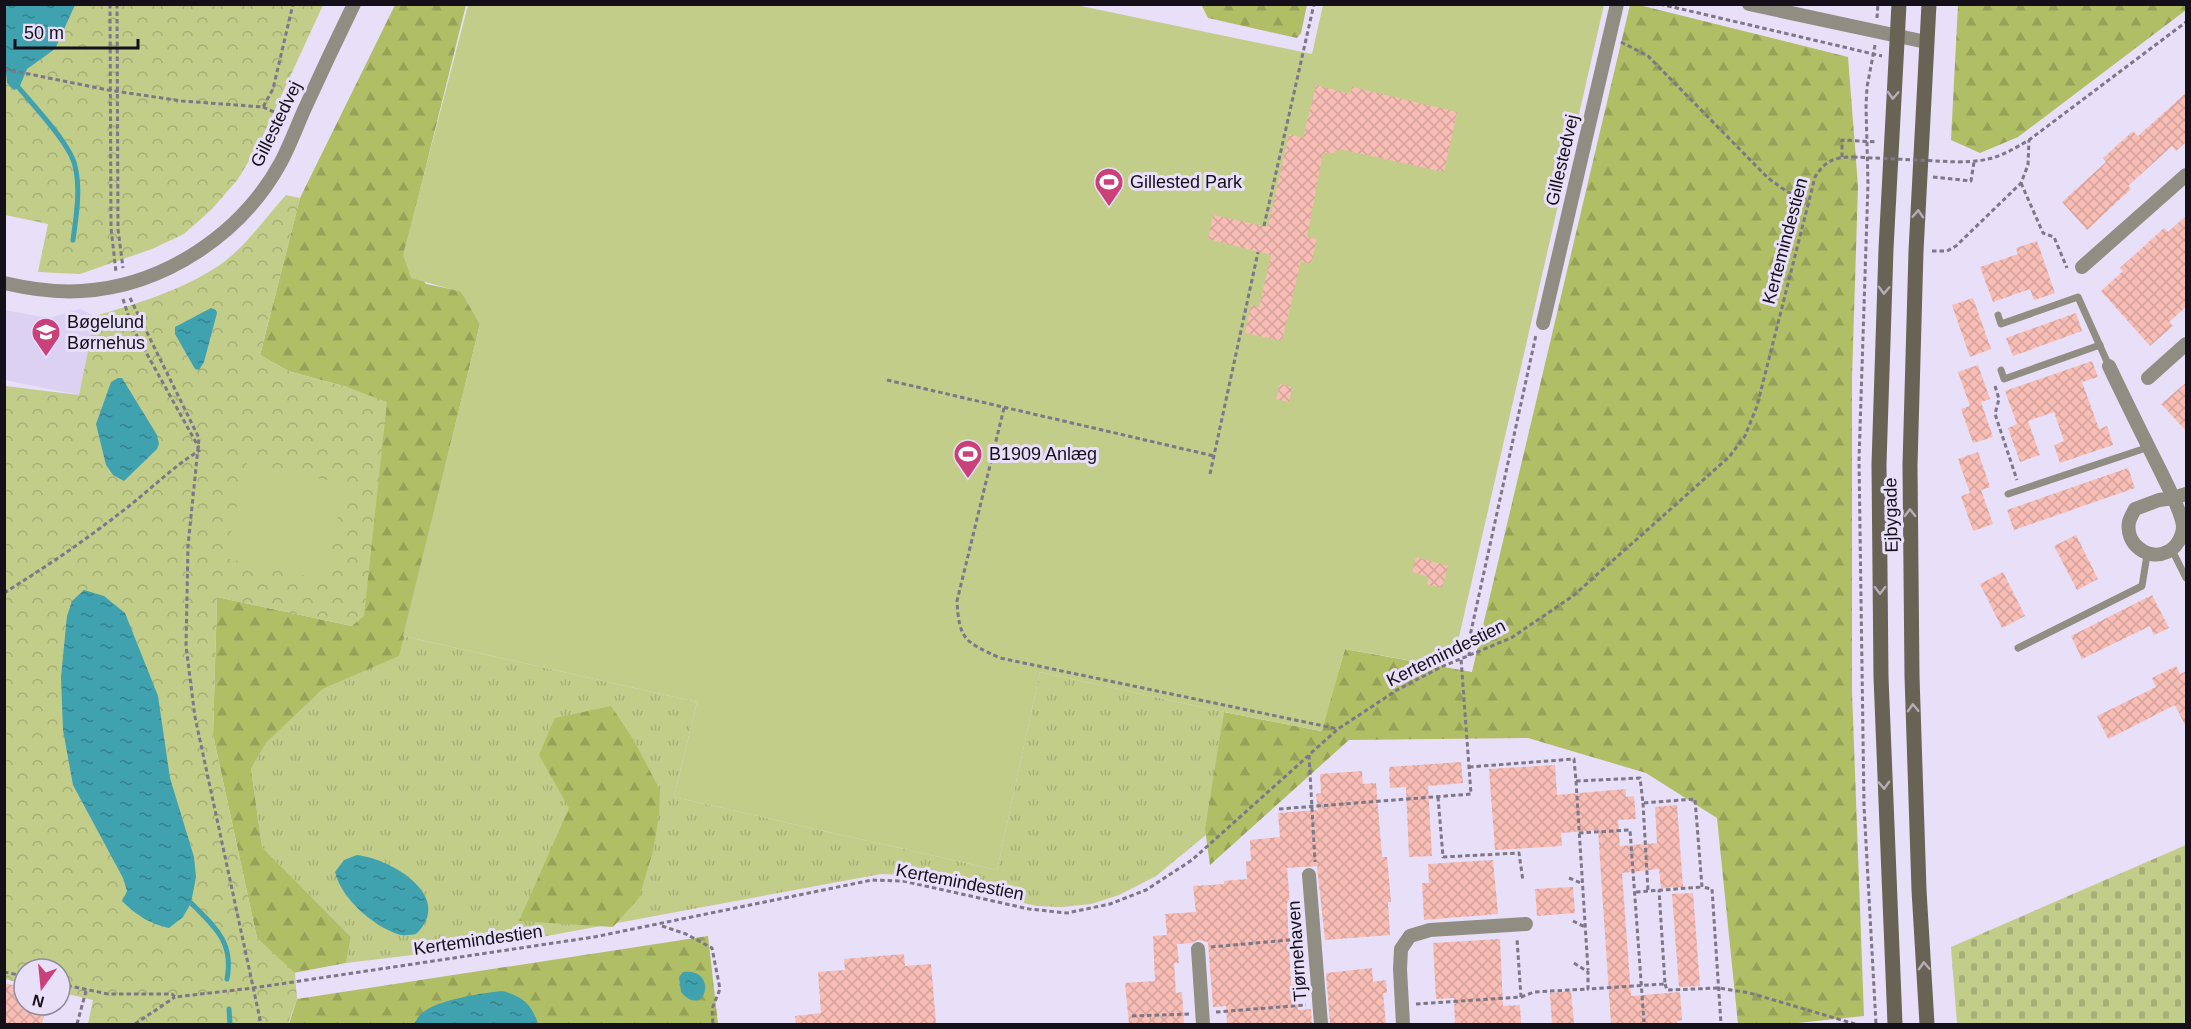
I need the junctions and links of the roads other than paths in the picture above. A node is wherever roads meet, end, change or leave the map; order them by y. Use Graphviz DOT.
graph roads {
  1 [pos="354,4"];
  2 [pos="1617,4"];
  3 [pos="1749,4"];
  4 [pos="1899,4"];
  5 [pos="1929,4"];
  6 [pos="1896,36"];
  7 [pos="1926,42"];
  8 [pos="2187,175"];
  9 [pos="2082,267"];
  10 [pos="4,284"];
  11 [pos="1998,315"];
  12 [pos="1540,329"];
  13 [pos="2187,344"];
  14 [pos="2100,345"];
  15 [pos="2109,366"];
  16 [pos="2001,370"];
  17 [pos="2148,378"];
  18 [pos="2149,447"];
  19 [pos="2008,494"];
  20 [pos="2180,496"];
  21 [pos="2172,550"];
  22 [pos="2147,555"];
  23 [pos="2187,578"];
  24 [pos="2018,648"];
  25 [pos="1309,875"];
  26 [pos="1521,924"];
  27 [pos="1198,949"];
  28 [pos="1203,1019"];
  29 [pos="1321,1024"];
  30 [pos="1403,1024"];
  31 [pos="1895,1024"];
  32 [pos="1927,1024"];
  1 -- 10 [label="street, Gillestedvej"];
  2 -- 12 [label="street, Gillestedvej"];
  3 -- 6 [label="street"];
  4 -- 6 [label="main road, Ejbygade"];
  5 -- 7 [label="main road, Ejbygade"];
  6 -- 7 [label="street"];
  6 -- 31 [label="main road, Ejbygade, one-way"];
  32 -- 7 [label="main road, Ejbygade, one-way"];
  8 -- 9 [label="street"];
  11 -- 14 [label="lane"];
  13 -- 17 [label="street"];
  14 -- 15 [label="lane"];
  14 -- 16 [label="lane"];
  15 -- 18 [label="street"];
  18 -- 19 [label="lane"];
  18 -- 20 [label="street"];
  20 -- 21 [label="street"];
  20 -- 22 [label="street"];
  21 -- 22 [label="street"];
  21 -- 23 [label="lane"];
  22 -- 24 [label="lane"];
  25 -- 29 [label="street, Tjørnehaven"];
  26 -- 30 [label="street"];
  27 -- 28 [label="street"];
}
